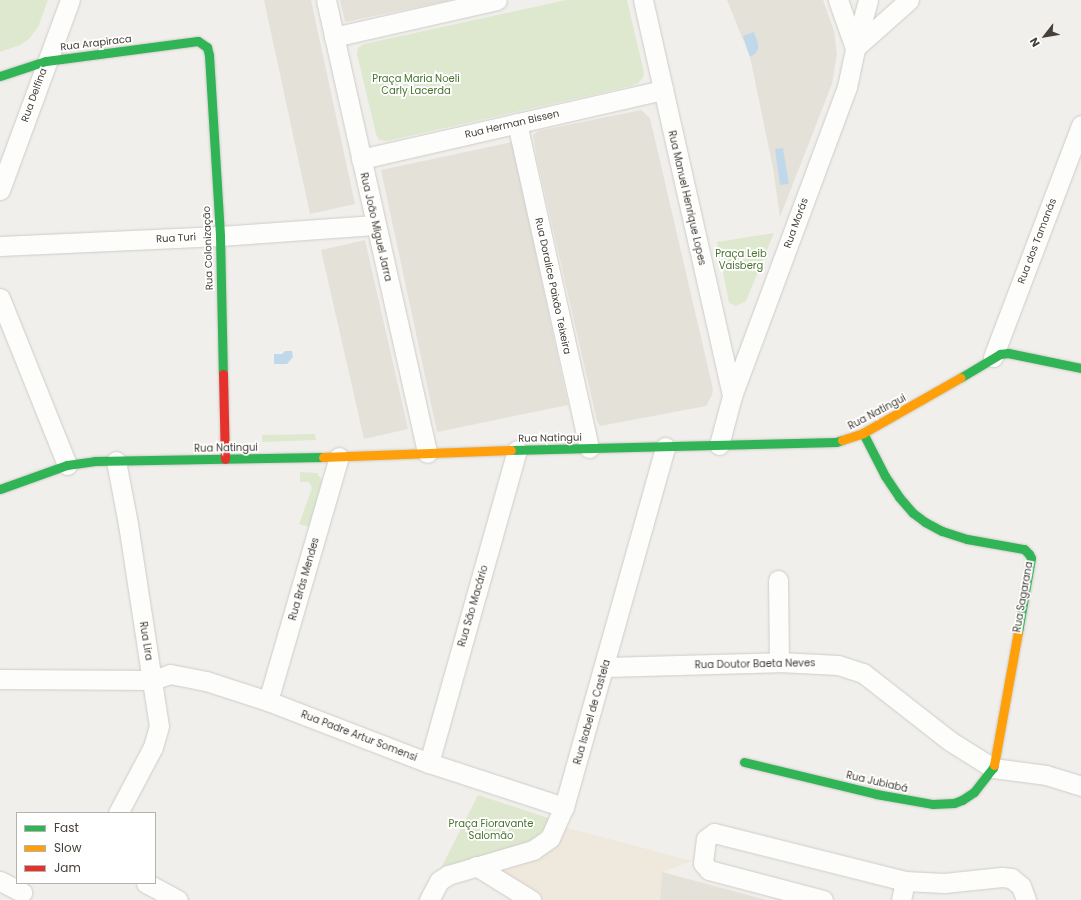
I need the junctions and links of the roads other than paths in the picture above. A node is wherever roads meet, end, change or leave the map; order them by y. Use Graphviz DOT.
graph roads {
  1 [pos="70,0"];
  2 [pos="326,0"];
  3 [pos="642,0"];
  4 [pos="838,0"];
  5 [pos="868,0"];
  6 [pos="910,0"];
  7 [pos="492,1"];
  8 [pos="334,36"];
  9 [pos="198,41"];
  10 [pos="855,48"];
  11 [pos="46,61"];
  12 [pos="0,76"];
  13 [pos="663,90"];
  14 [pos="517,124"];
  15 [pos="1081,125"];
  16 [pos="361,159"];
  17 [pos="0,190"];
  18 [pos="375,225"];
  19 [pos="220,236"];
  20 [pos="0,246"];
  21 [pos="0,298"];
  22 [pos="993,357"];
  23 [pos="1081,368"];
  24 [pos="732,396"];
  25 [pos="864,433"];
  26 [pos="719,445"];
  27 [pos="665,447"];
  28 [pos="589,448"];
  29 [pos="517,450"];
  30 [pos="427,453"];
  31 [pos="339,457"];
  32 [pos="226,459"];
  33 [pos="116,461"];
  34 [pos="67,465"];
  35 [pos="0,489"];
  36 [pos="778,580"];
  37 [pos="779,662"];
  38 [pos="605,667"];
  39 [pos="0,679"];
  40 [pos="153,680"];
  41 [pos="268,701"];
  42 [pos="744,762"];
  43 [pos="429,763"];
  44 [pos="993,768"];
  45 [pos="1081,786"];
  46 [pos="564,807"];
  47 [pos="119,812"];
  48 [pos="476,866"];
  49 [pos="0,881"];
  50 [pos="905,881"];
  51 [pos="148,884"];
  52 [pos="22,892"];
  53 [pos="178,900"];
  54 [pos="429,900"];
  55 [pos="531,900"];
  56 [pos="824,900"];
  57 [pos="900,900"];
  58 [pos="1026,900"];
  1 -- 11 [label="street, Rua Delfina"];
  2 -- 8 [label="street, Rua João Miguel Jarra"];
  3 -- 13 [label="street, Rua Manuel Henrique Lopes"];
  4 -- 10 [label="street"];
  5 -- 10 [label="street, Rua Morás"];
  6 -- 10 [label="street"];
  7 -- 8 [label="street"];
  8 -- 16 [label="street, Rua João Miguel Jarra"];
  9 -- 11 [label="street, Rua Arapiraca"];
  9 -- 19 [label="street, Rua Colonização"];
  10 -- 24 [label="street, Rua Morás"];
  11 -- 12 [label="street, Rua Arapiraca"];
  11 -- 17 [label="street, Rua Delfina"];
  13 -- 14 [label="street, Rua Herman Bissen"];
  13 -- 24 [label="street, Rua Manuel Henrique Lopes"];
  14 -- 16 [label="street, Rua Herman Bissen"];
  14 -- 28 [label="street, Rua Doralice Paixão Teixeira"];
  15 -- 22 [label="street, Rua dos Tamanás"];
  16 -- 18 [label="street, Rua João Miguel Jarra"];
  18 -- 19 [label="street, Rua Turi"];
  18 -- 30 [label="street, Rua João Miguel Jarra"];
  19 -- 20 [label="street, Rua Turi"];
  19 -- 32 [label="street, Rua Colonização"];
  21 -- 34 [label="street"];
  22 -- 23 [label="street, Rua Natingui"];
  22 -- 25 [label="street, Rua Natingui"];
  24 -- 26 [label="street, Rua Morás"];
  25 -- 26 [label="street, Rua Natingui"];
  25 -- 44 [label="street, Rua Sagarana"];
  26 -- 27 [label="street, Rua Natingui"];
  27 -- 28 [label="street, Rua Natingui"];
  27 -- 38 [label="street, Rua Isabel de Castela"];
  28 -- 29 [label="street, Rua Natingui"];
  29 -- 30 [label="street, Rua Natingui"];
  29 -- 43 [label="street, Rua São Macário"];
  30 -- 31 [label="street, Rua Natingui"];
  31 -- 32 [label="street, Rua Natingui"];
  31 -- 41 [label="street, Rua Brás Mendes"];
  32 -- 33 [label="street, Rua Natingui"];
  33 -- 34 [label="street, Rua Natingui"];
  33 -- 40 [label="street, Rua Lira"];
  34 -- 35 [label="street, Rua Natingui"];
  36 -- 37 [label="street"];
  37 -- 38 [label="street, Rua Doutor Baeta Neves"];
  37 -- 44 [label="street, Rua Doutor Baeta Neves"];
  38 -- 46 [label="street, Rua Isabel de Castela"];
  39 -- 40 [label="street, Rua Padre Artur Somensi"];
  40 -- 41 [label="street, Rua Padre Artur Somensi"];
  40 -- 47 [label="street, Rua Lira"];
  41 -- 43 [label="street, Rua Padre Artur Somensi"];
  42 -- 44 [label="street, Rua Jubiabá"];
  43 -- 46 [label="street, Rua Padre Artur Somensi"];
  44 -- 45 [label="street"];
  46 -- 48 [label="street, Rua Isabel de Castela"];
  48 -- 54 [label="street, Rua Isabel de Castela"];
  48 -- 55 [label="street"];
  49 -- 52 [label="street"];
  50 -- 56 [label="street"];
  50 -- 57 [label="street"];
  50 -- 58 [label="street"];
  51 -- 53 [label="street"];
}
